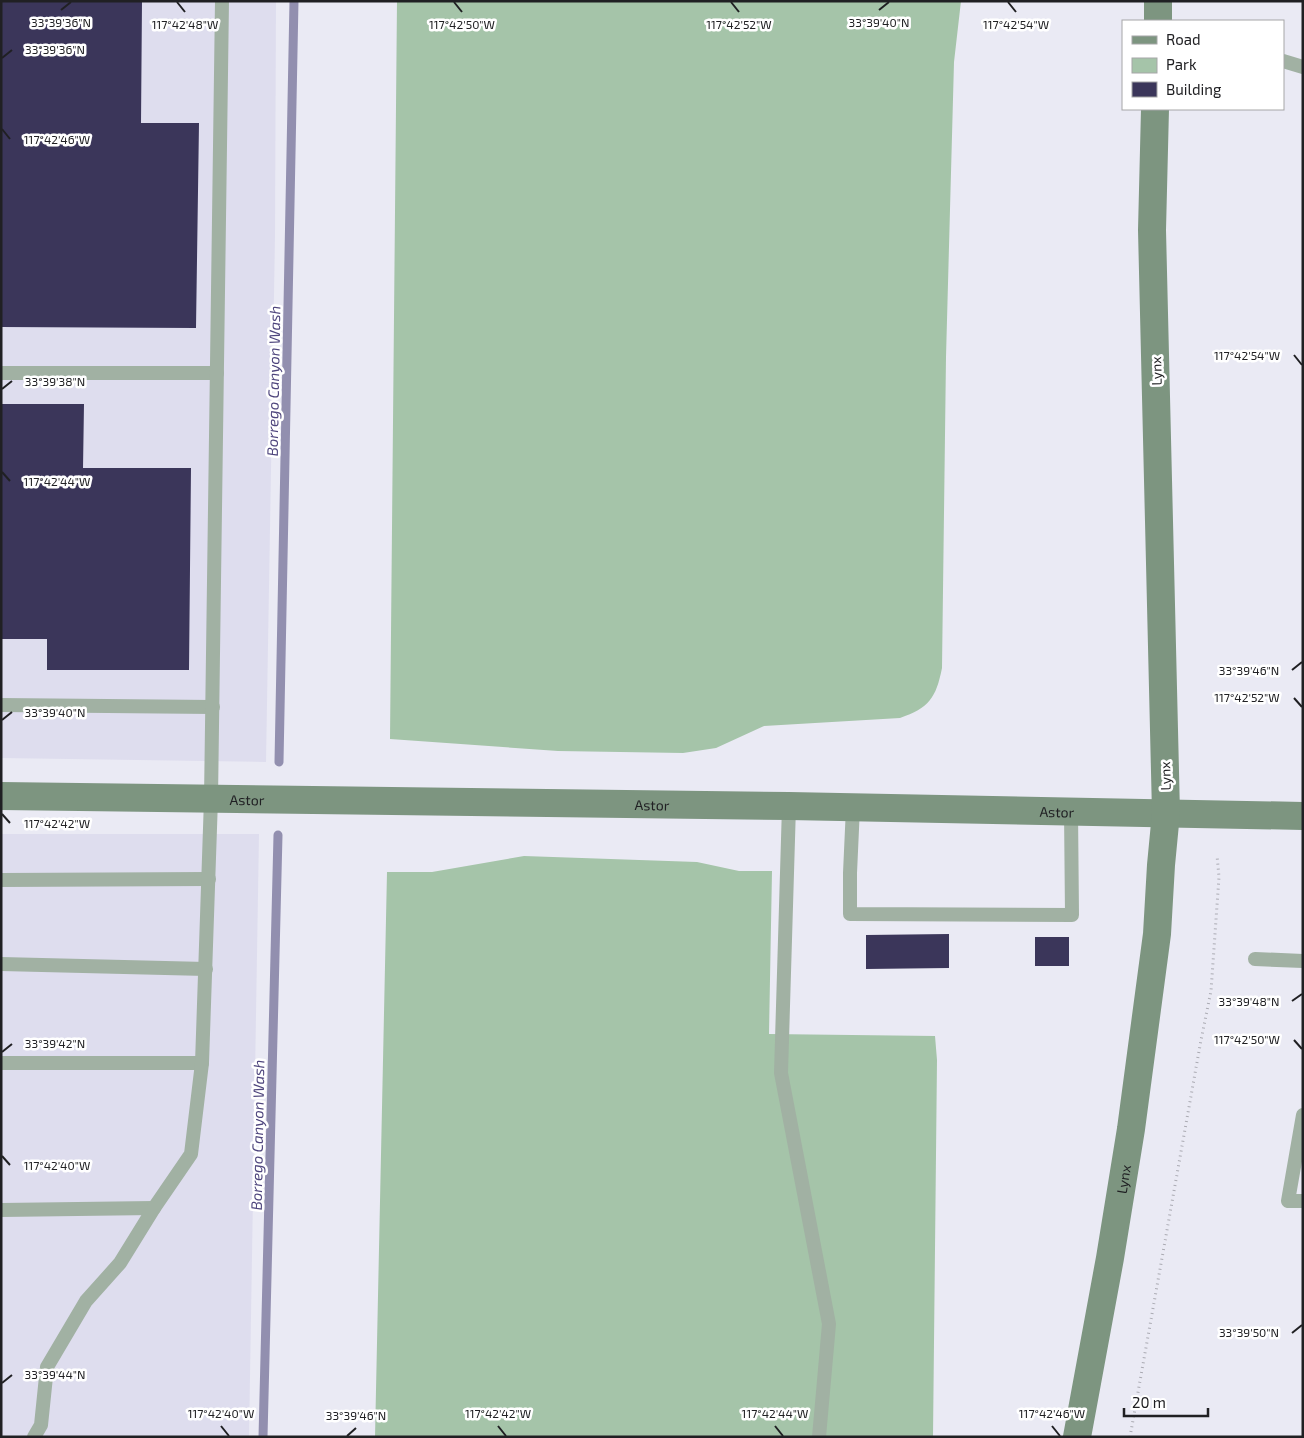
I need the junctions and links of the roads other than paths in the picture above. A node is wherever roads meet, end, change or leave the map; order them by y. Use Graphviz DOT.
graph roads {
  1 [pos="222,1"];
  2 [pos="1158,1"];
  3 [pos="1158,20"];
  4 [pos="1284,60"];
  5 [pos="1303,67"];
  6 [pos="1155,110"];
  7 [pos="1,373"];
  8 [pos="217,373"];
  9 [pos="1,705"];
  10 [pos="212,707"];
  11 [pos="1,796"];
  12 [pos="211,799"];
  13 [pos="789,806"];
  14 [pos="853,808"];
  15 [pos="1071,811"];
  16 [pos="1166,813"];
  17 [pos="1303,816"];
  18 [pos="209,879"];
  19 [pos="1,880"];
  20 [pos="1256,959"];
  21 [pos="1303,961"];
  22 [pos="1,964"];
  23 [pos="206,969"];
  24 [pos="1,1062"];
  25 [pos="202,1063"];
  26 [pos="1303,1115"];
  27 [pos="1303,1201"];
  28 [pos="154,1208"];
  29 [pos="1,1210"];
  30 [pos="34,1437"];
  31 [pos="819,1437"];
  32 [pos="1077,1437"];
  1 -- 8 [label="lane"];
  2 -- 3 [label="street"];
  4 -- 5 [label="lane"];
  6 -- 16 [label="street, Lynx"];
  7 -- 8 [label="lane"];
  8 -- 10 [label="lane"];
  9 -- 10 [label="lane"];
  10 -- 12 [label="lane"];
  11 -- 12 [label="street, Astor"];
  12 -- 13 [label="street, Astor"];
  12 -- 18 [label="lane"];
  13 -- 14 [label="street, Astor"];
  13 -- 31 [label="lane"];
  14 -- 15 [label="street, Astor"];
  14 -- 15 [label="lane"];
  15 -- 16 [label="street, Astor"];
  16 -- 17 [label="street, Astor"];
  16 -- 32 [label="street, Lynx"];
  18 -- 19 [label="lane"];
  18 -- 23 [label="lane"];
  20 -- 21 [label="lane"];
  22 -- 23 [label="lane"];
  23 -- 25 [label="lane"];
  24 -- 25 [label="lane"];
  25 -- 28 [label="lane"];
  26 -- 27 [label="lane"];
  28 -- 29 [label="lane"];
  28 -- 30 [label="lane"];
}
